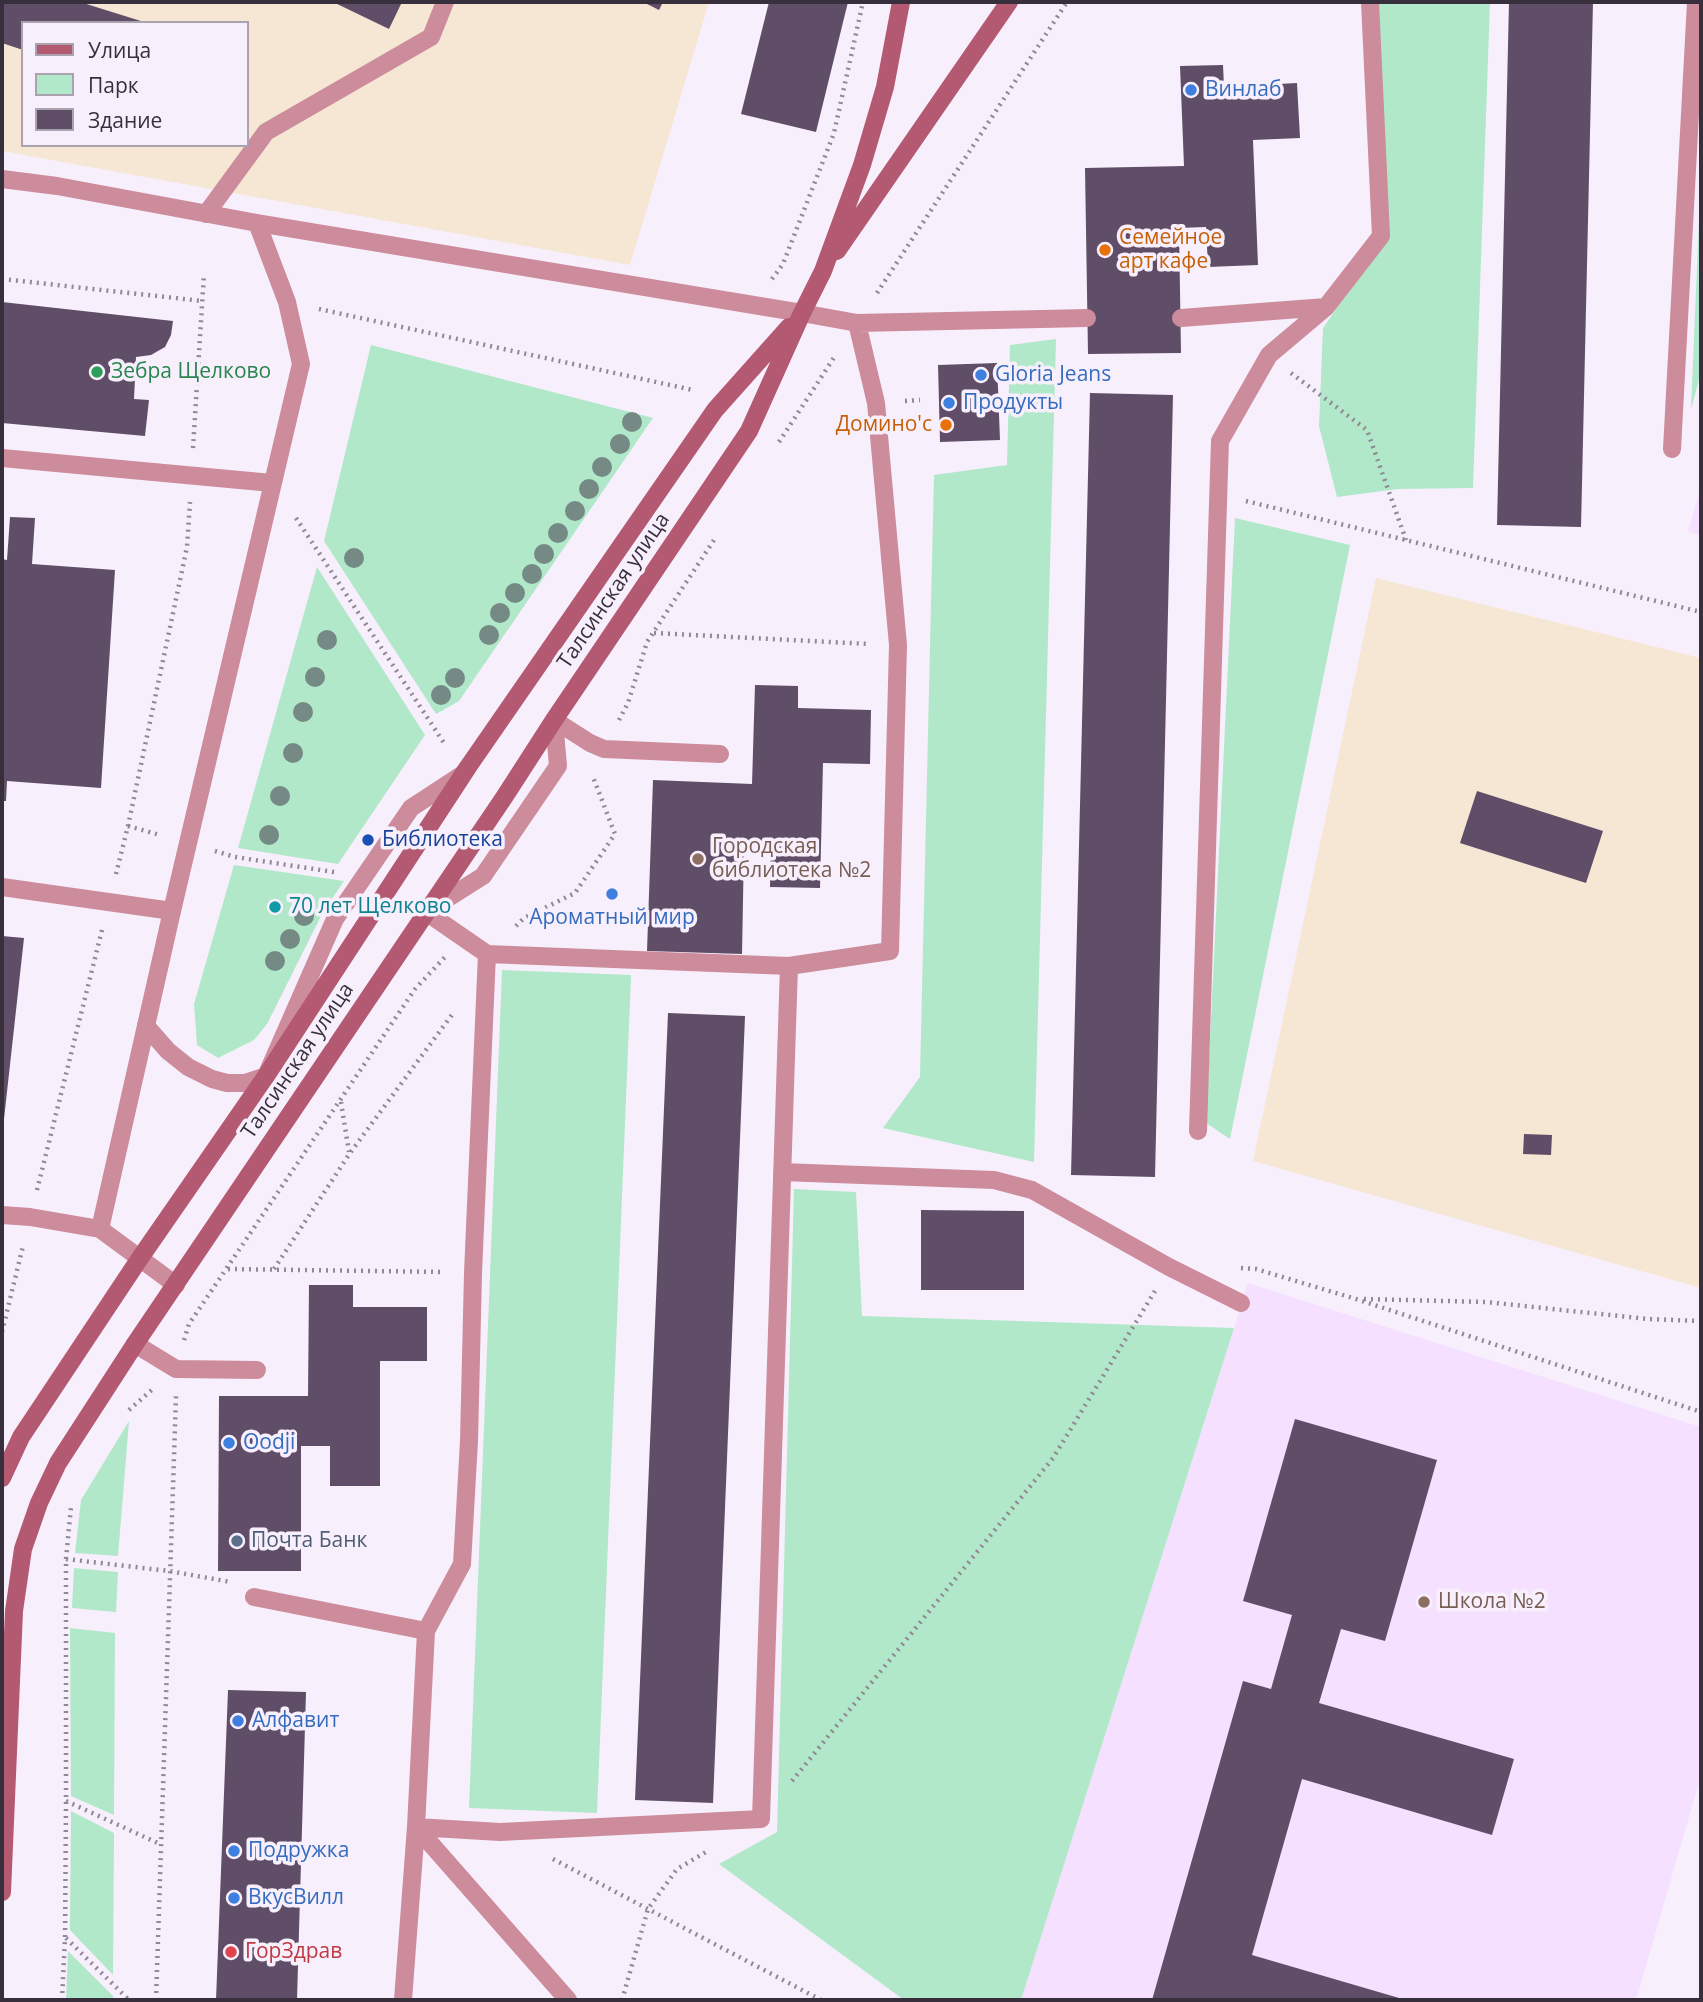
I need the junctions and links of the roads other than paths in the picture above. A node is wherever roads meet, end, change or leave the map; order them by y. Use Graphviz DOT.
graph roads {
  1 [pos="445,2"];
  2 [pos="901,2"];
  3 [pos="1009,2"];
  4 [pos="1370,2"];
  5 [pos="1696,2"];
  6 [pos="2,178"];
  7 [pos="206,214"];
  8 [pos="257,223"];
  9 [pos="823,271"];
  10 [pos="1326,306"];
  11 [pos="802,313"];
  12 [pos="1181,317"];
  13 [pos="1087,318"];
  14 [pos="857,323"];
  15 [pos="1672,449"];
  16 [pos="2,458"];
  17 [pos="272,482"];
  18 [pos="554,720"];
  19 [pos="720,754"];
  20 [pos="463,774"];
  21 [pos="2,887"];
  22 [pos="172,911"];
  23 [pos="426,912"];
  24 [pos="487,954"];
  25 [pos="789,966"];
  26 [pos="146,1026"];
  27 [pos="266,1076"];
  28 [pos="1198,1131"];
  29 [pos="782,1172"];
  30 [pos="2,1215"];
  31 [pos="100,1229"];
  32 [pos="140,1258"];
  33 [pos="176,1284"];
  34 [pos="1241,1303"];
  35 [pos="135,1344"];
  36 [pos="257,1370"];
  37 [pos="2,1478"];
  38 [pos="254,1597"];
  39 [pos="426,1631"];
  40 [pos="416,1827"];
  41 [pos="2,1892"];
  42 [pos="403,2000"];
  43 [pos="568,2000"];
  1 -- 7 [label="street"];
  2 -- 9 [label="main road, Талсинская улица"];
  3 -- 9 [label="main road"];
  4 -- 10 [label="street"];
  5 -- 15 [label="street"];
  6 -- 7 [label="street"];
  7 -- 8 [label="street"];
  8 -- 11 [label="street"];
  8 -- 17 [label="street"];
  9 -- 11 [label="main road, Талсинская улица"];
  10 -- 12 [label="street"];
  10 -- 28 [label="street"];
  11 -- 14 [label="street"];
  11 -- 18 [label="main road, Талсинская улица"];
  11 -- 20 [label="main road, Талсинская улица"];
  13 -- 14 [label="street"];
  14 -- 25 [label="street"];
  16 -- 17 [label="street"];
  17 -- 22 [label="street"];
  18 -- 19 [label="street"];
  18 -- 23 [label="main road, Талсинская улица"];
  18 -- 23 [label="street"];
  20 -- 27 [label="main road, Талсинская улица"];
  20 -- 27 [label="street"];
  21 -- 22 [label="street"];
  22 -- 26 [label="street"];
  23 -- 24 [label="street"];
  23 -- 33 [label="main road, Талсинская улица"];
  24 -- 25 [label="street"];
  24 -- 39 [label="street"];
  25 -- 29 [label="street"];
  26 -- 27 [label="street"];
  26 -- 31 [label="street"];
  27 -- 32 [label="main road, Талсинская улица"];
  29 -- 34 [label="street"];
  29 -- 40 [label="street"];
  30 -- 31 [label="street"];
  31 -- 32 [label="street"];
  32 -- 33 [label="street"];
  32 -- 37 [label="main road, Талсинская улица"];
  33 -- 35 [label="main road, Талсинская улица"];
  35 -- 36 [label="street"];
  35 -- 41 [label="main road, Талсинская улица"];
  38 -- 39 [label="street"];
  39 -- 40 [label="street"];
  40 -- 42 [label="street"];
  40 -- 43 [label="street"];
}
